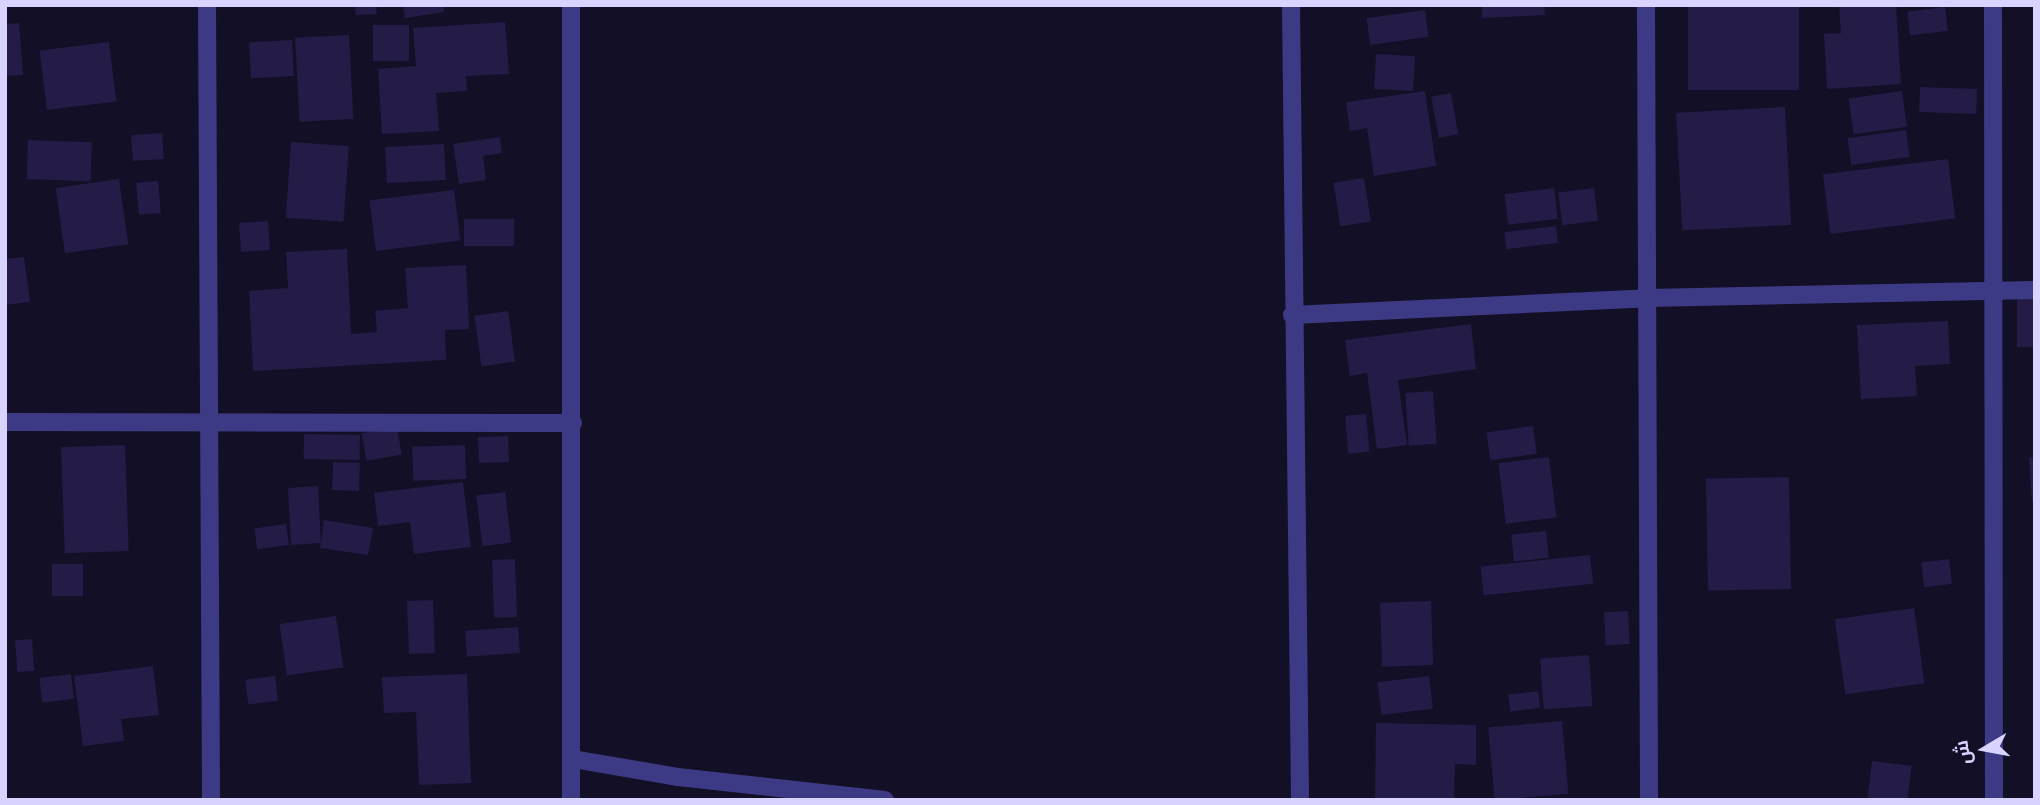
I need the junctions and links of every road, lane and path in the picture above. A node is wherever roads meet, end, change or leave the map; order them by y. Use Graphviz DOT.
graph roads {
  1 [pos="207,5"];
  2 [pos="571,5"];
  3 [pos="1291,5"];
  4 [pos="1646,5"];
  5 [pos="1993,5"];
  6 [pos="2035,290"];
  7 [pos="1993,291"];
  8 [pos="1648,298"];
  9 [pos="1292,315"];
  10 [pos="5,422"];
  11 [pos="573,423"];
  12 [pos="210,424"];
  13 [pos="573,759"];
  14 [pos="211,800"];
  15 [pos="571,800"];
  16 [pos="885,800"];
  17 [pos="1300,800"];
  18 [pos="1649,800"];
  19 [pos="1994,800"];
  1 -- 12 [label="street"];
  2 -- 11 [label="street"];
  3 -- 9 [label="street"];
  4 -- 8 [label="street"];
  5 -- 7 [label="street"];
  6 -- 7 [label="street"];
  7 -- 8 [label="street"];
  7 -- 19 [label="street"];
  8 -- 9 [label="street"];
  8 -- 18 [label="street"];
  9 -- 17 [label="street"];
  10 -- 12 [label="street"];
  11 -- 12 [label="street"];
  11 -- 13 [label="street"];
  12 -- 14 [label="street"];
  13 -- 15 [label="street"];
  13 -- 16 [label="street"];
}
